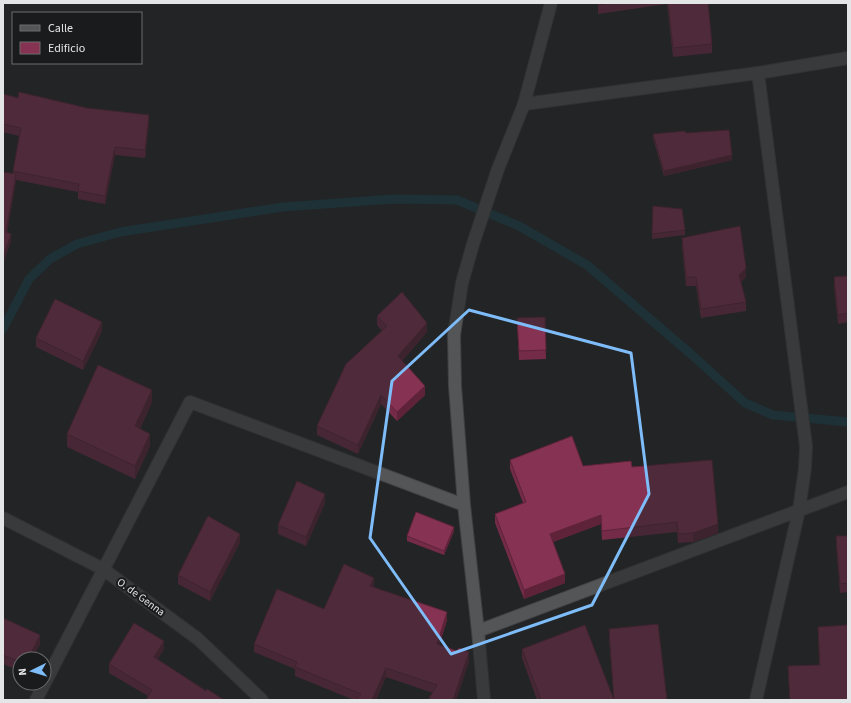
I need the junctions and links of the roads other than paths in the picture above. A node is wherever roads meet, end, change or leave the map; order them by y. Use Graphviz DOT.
graph roads {
  1 [pos="551,3"];
  2 [pos="848,58"];
  3 [pos="758,73"];
  4 [pos="524,104"];
  5 [pos="848,492"];
  6 [pos="464,505"];
  7 [pos="799,510"];
  8 [pos="3,518"];
  9 [pos="103,569"];
  10 [pos="478,631"];
  11 [pos="36,700"];
  12 [pos="262,700"];
  13 [pos="484,700"];
  14 [pos="756,700"];
  1 -- 4 [label="street"];
  2 -- 3 [label="street"];
  3 -- 4 [label="street"];
  3 -- 7 [label="street"];
  4 -- 6 [label="street"];
  5 -- 7 [label="street"];
  6 -- 9 [label="street"];
  6 -- 10 [label="street"];
  7 -- 10 [label="street"];
  7 -- 14 [label="street"];
  8 -- 9 [label="street, O. de Genna"];
  9 -- 11 [label="street"];
  9 -- 12 [label="street, O. de Genna"];
  10 -- 13 [label="street"];
}
